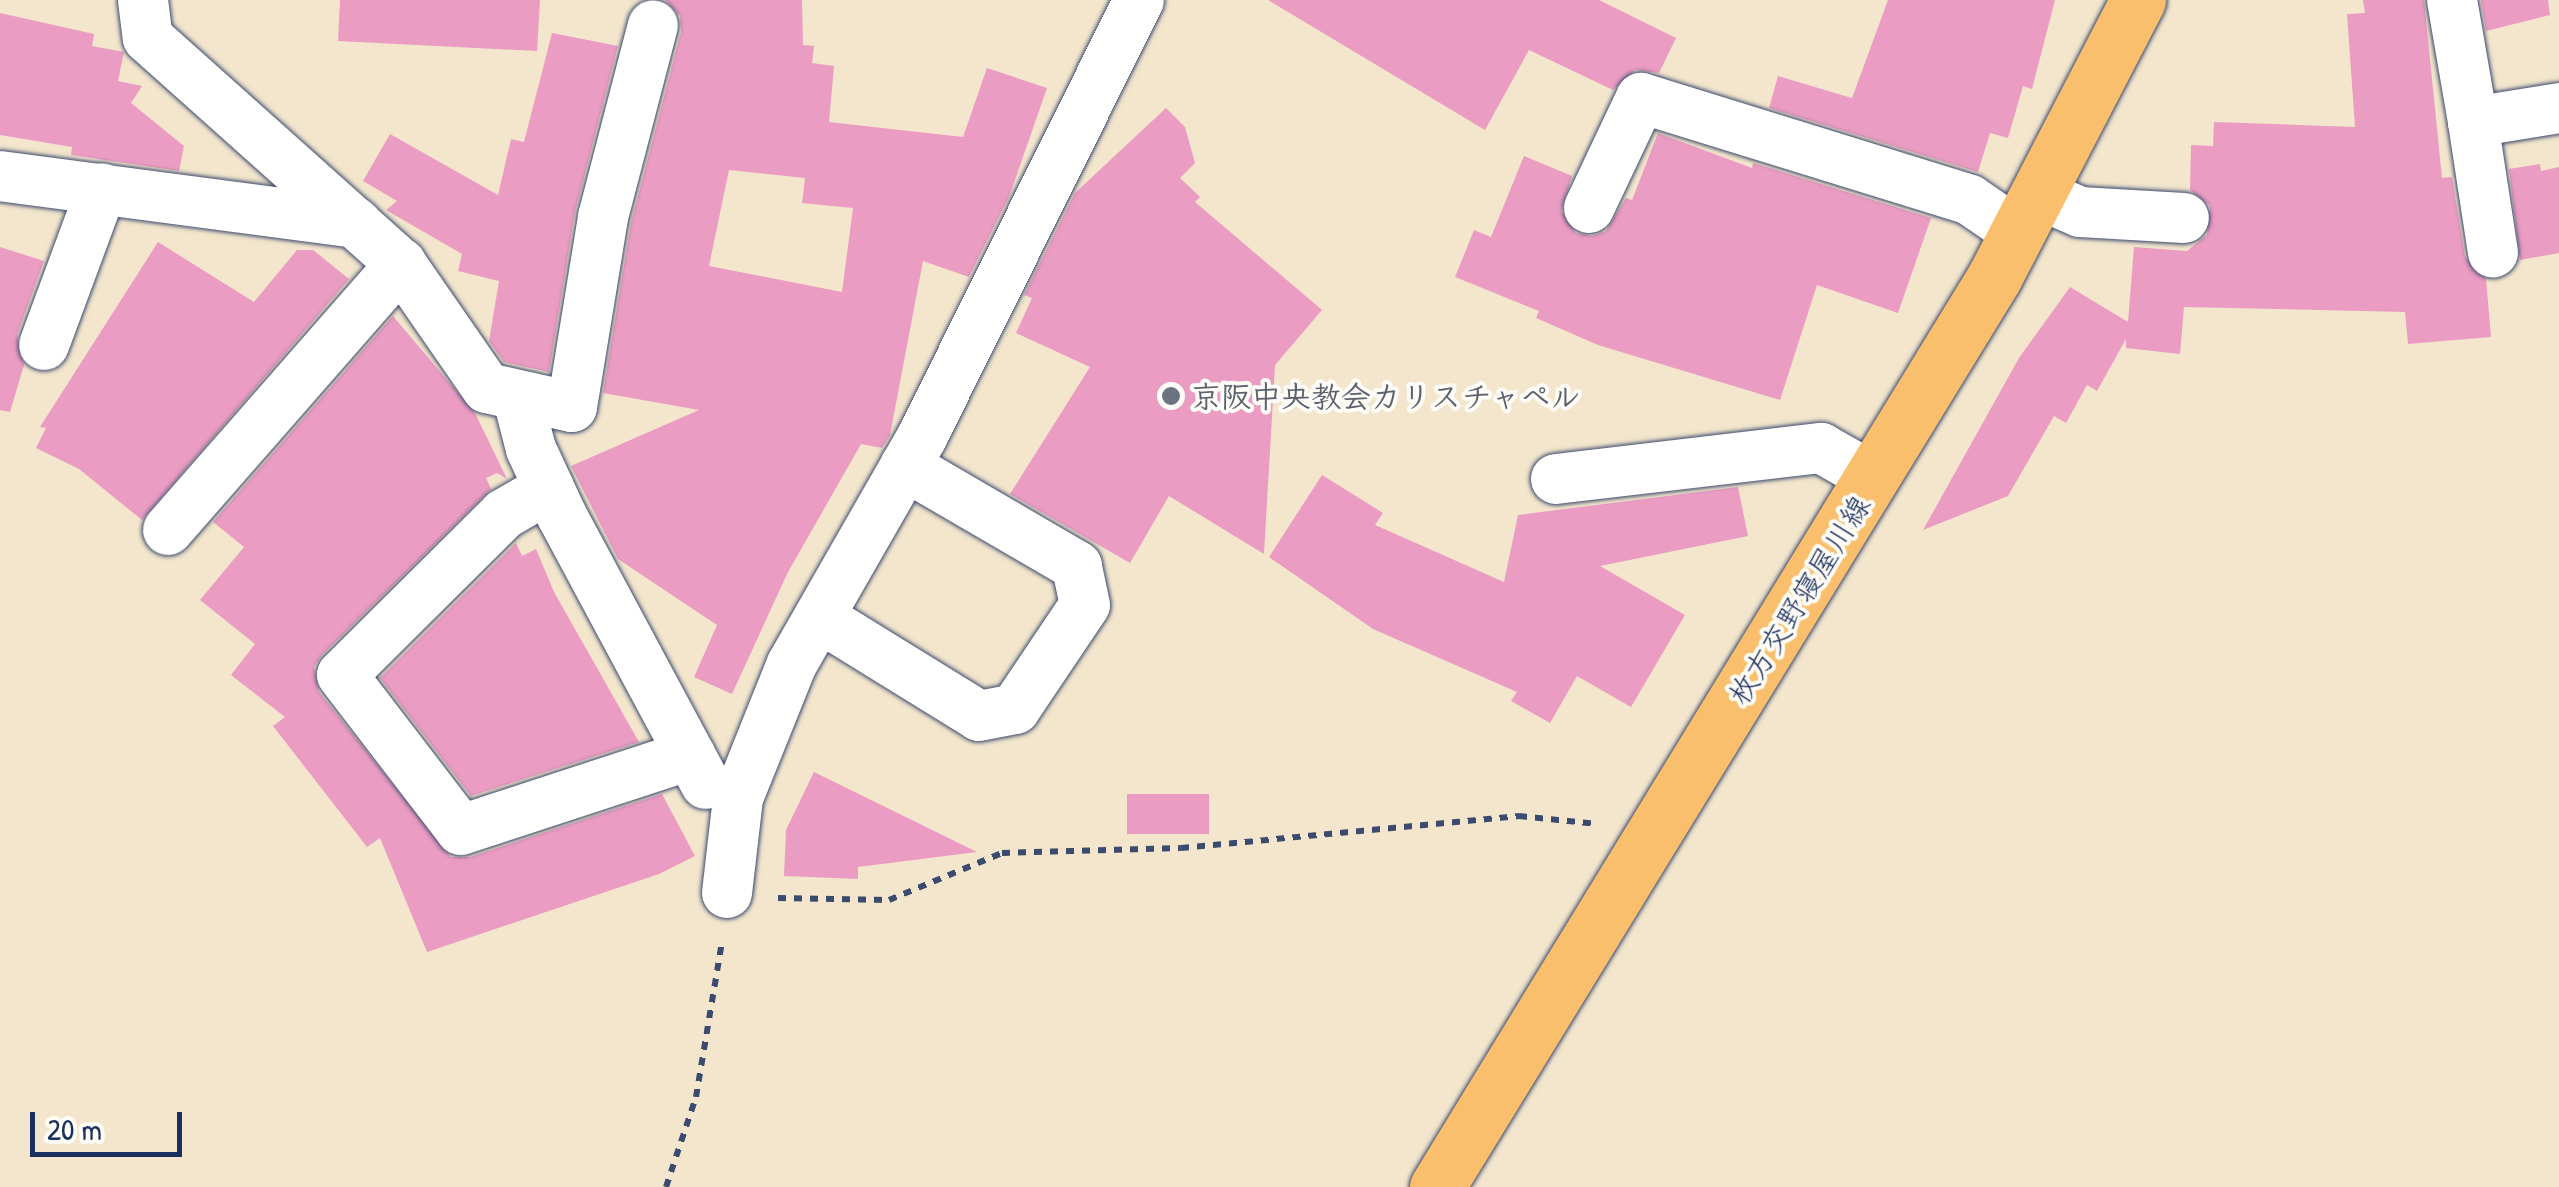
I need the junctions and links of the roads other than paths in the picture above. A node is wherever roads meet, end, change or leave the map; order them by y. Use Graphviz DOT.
graph roads {
  1 [pos="1140,0"];
  2 [pos="2138,0"];
  3 [pos="2452,0"];
  4 [pos="136,3"];
  5 [pos="653,26"];
  6 [pos="2559,108"];
  7 [pos="2473,122"];
  8 [pos="0,176"];
  9 [pos="102,188"];
  10 [pos="1589,208"];
  11 [pos="2028,213"];
  12 [pos="2184,218"];
  13 [pos="356,223"];
  14 [pos="2493,252"];
  15 [pos="400,264"];
  16 [pos="44,345"];
  17 [pos="517,395"];
  18 [pos="906,466"];
  19 [pos="1874,478"];
  20 [pos="1556,479"];
  21 [pos="549,488"];
  22 [pos="168,530"];
  23 [pos="818,618"];
  24 [pos="690,754"];
  25 [pos="733,832"];
  26 [pos="727,893"];
  27 [pos="1437,1187"];
  1 -- 18 [label="street"];
  2 -- 11 [label="main road, 枚方交野寝屋川線"];
  3 -- 7 [label="street"];
  4 -- 13 [label="street"];
  5 -- 17 [label="street"];
  6 -- 7 [label="street"];
  7 -- 14 [label="street"];
  8 -- 9 [label="street"];
  9 -- 13 [label="street"];
  9 -- 16 [label="street"];
  10 -- 11 [label="street"];
  11 -- 12 [label="street"];
  11 -- 19 [label="main road, 枚方交野寝屋川線"];
  13 -- 15 [label="street"];
  15 -- 17 [label="street"];
  15 -- 22 [label="street"];
  17 -- 21 [label="street"];
  18 -- 23 [label="street"];
  18 -- 23 [label="street"];
  19 -- 20 [label="street"];
  19 -- 27 [label="main road, 枚方交野寝屋川線"];
  21 -- 24 [label="street"];
  21 -- 24 [label="street"];
  23 -- 25 [label="street"];
  24 -- 25 [label="street"];
  25 -- 26 [label="street"];
}
